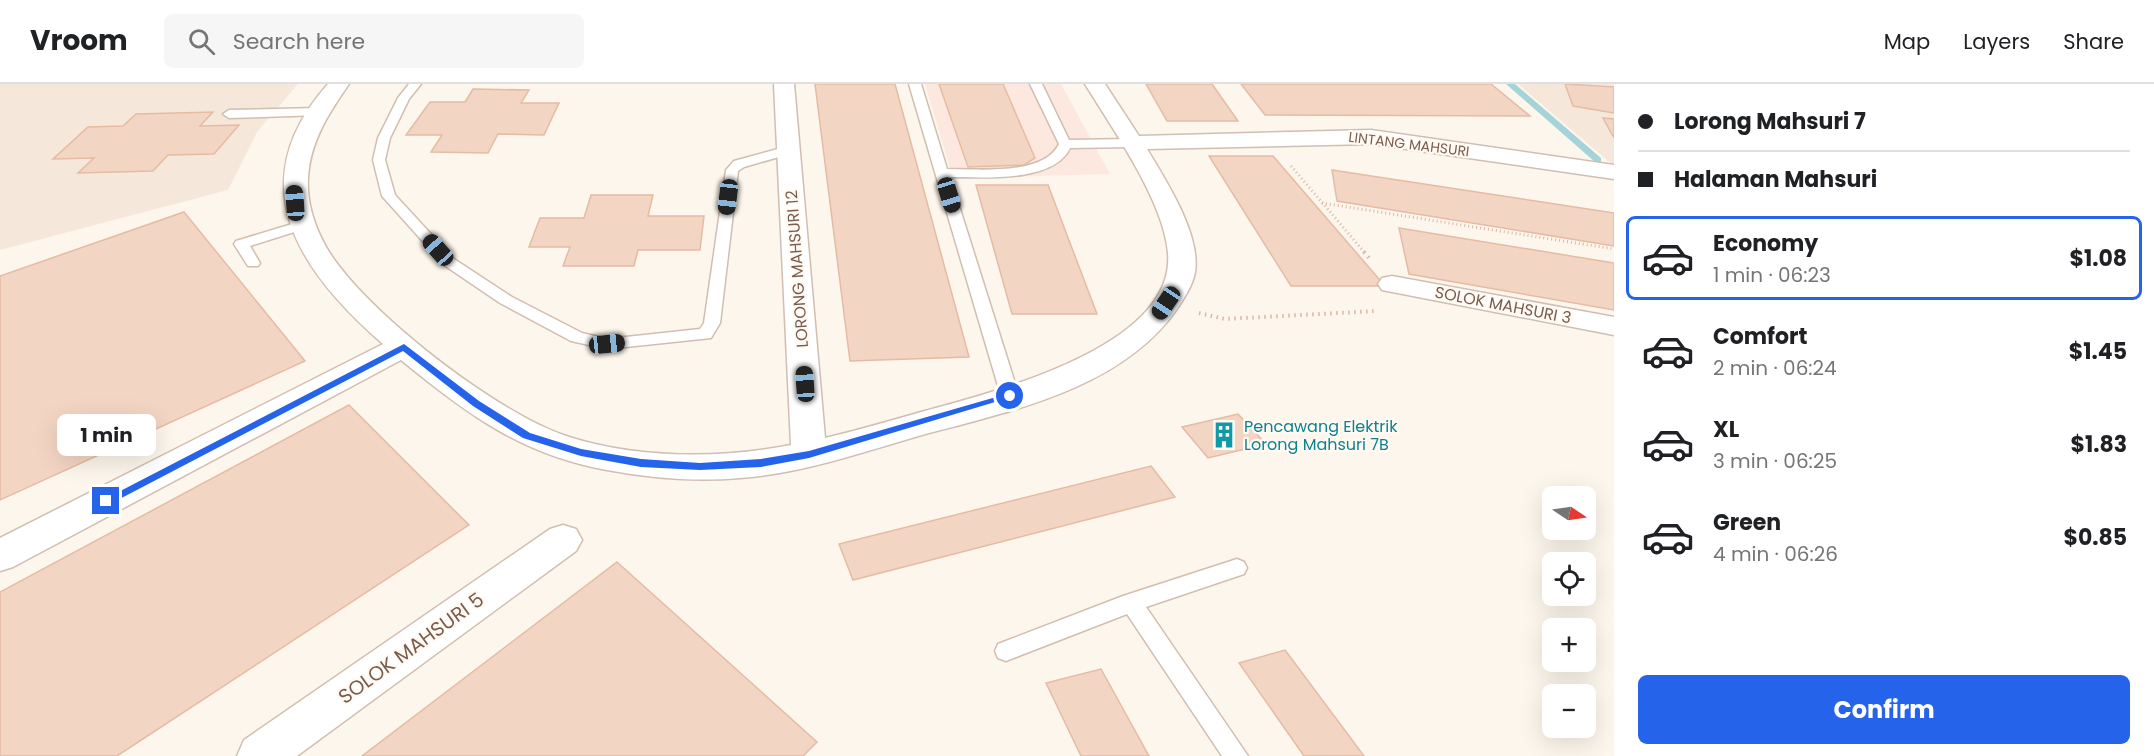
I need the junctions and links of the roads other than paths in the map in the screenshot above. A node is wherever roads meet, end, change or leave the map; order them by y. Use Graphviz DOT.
graph roads {
  1 [pos="339,84"];
  2 [pos="415,84"];
  3 [pos="784,84"];
  4 [pos="915,84"];
  5 [pos="1036,84"];
  6 [pos="1095,84"];
  7 [pos="318,112"];
  8 [pos="229,114"];
  9 [pos="1131,143"];
  10 [pos="1065,144"];
  11 [pos="789,150"];
  12 [pos="1614,172"];
  13 [pos="942,173"];
  14 [pos="302,225"];
  15 [pos="252,262"];
  16 [pos="1392,284"];
  17 [pos="1614,326"];
  18 [pos="404,346"];
  19 [pos="1010,396"];
  20 [pos="809,454"];
  21 [pos="562,540"];
  22 [pos="0,556"];
  23 [pos="1236,568"];
  24 [pos="1131,603"];
  25 [pos="1006,651"];
  26 [pos="260,756"];
  27 [pos="1236,756"];
  1 -- 7 [label="street"];
  2 -- 11 [label="lane"];
  3 -- 11 [label="street, LORONG MAHSURI 12"];
  4 -- 13 [label="lane"];
  5 -- 10 [label="lane"];
  6 -- 9 [label="street"];
  7 -- 8 [label="lane"];
  7 -- 14 [label="street"];
  9 -- 10 [label="lane"];
  9 -- 12 [label="street, LINTANG MAHSURI"];
  9 -- 19 [label="street"];
  10 -- 13 [label="lane"];
  11 -- 20 [label="street, LORONG MAHSURI 12"];
  13 -- 19 [label="lane"];
  14 -- 15 [label="lane"];
  14 -- 18 [label="street"];
  16 -- 17 [label="street, SOLOK MAHSURI 3"];
  18 -- 20 [label="street"];
  18 -- 22 [label="street"];
  19 -- 20 [label="street"];
  21 -- 26 [label="street, SOLOK MAHSURI 5"];
  23 -- 24 [label="lane"];
  24 -- 25 [label="lane"];
  24 -- 27 [label="lane"];
}
